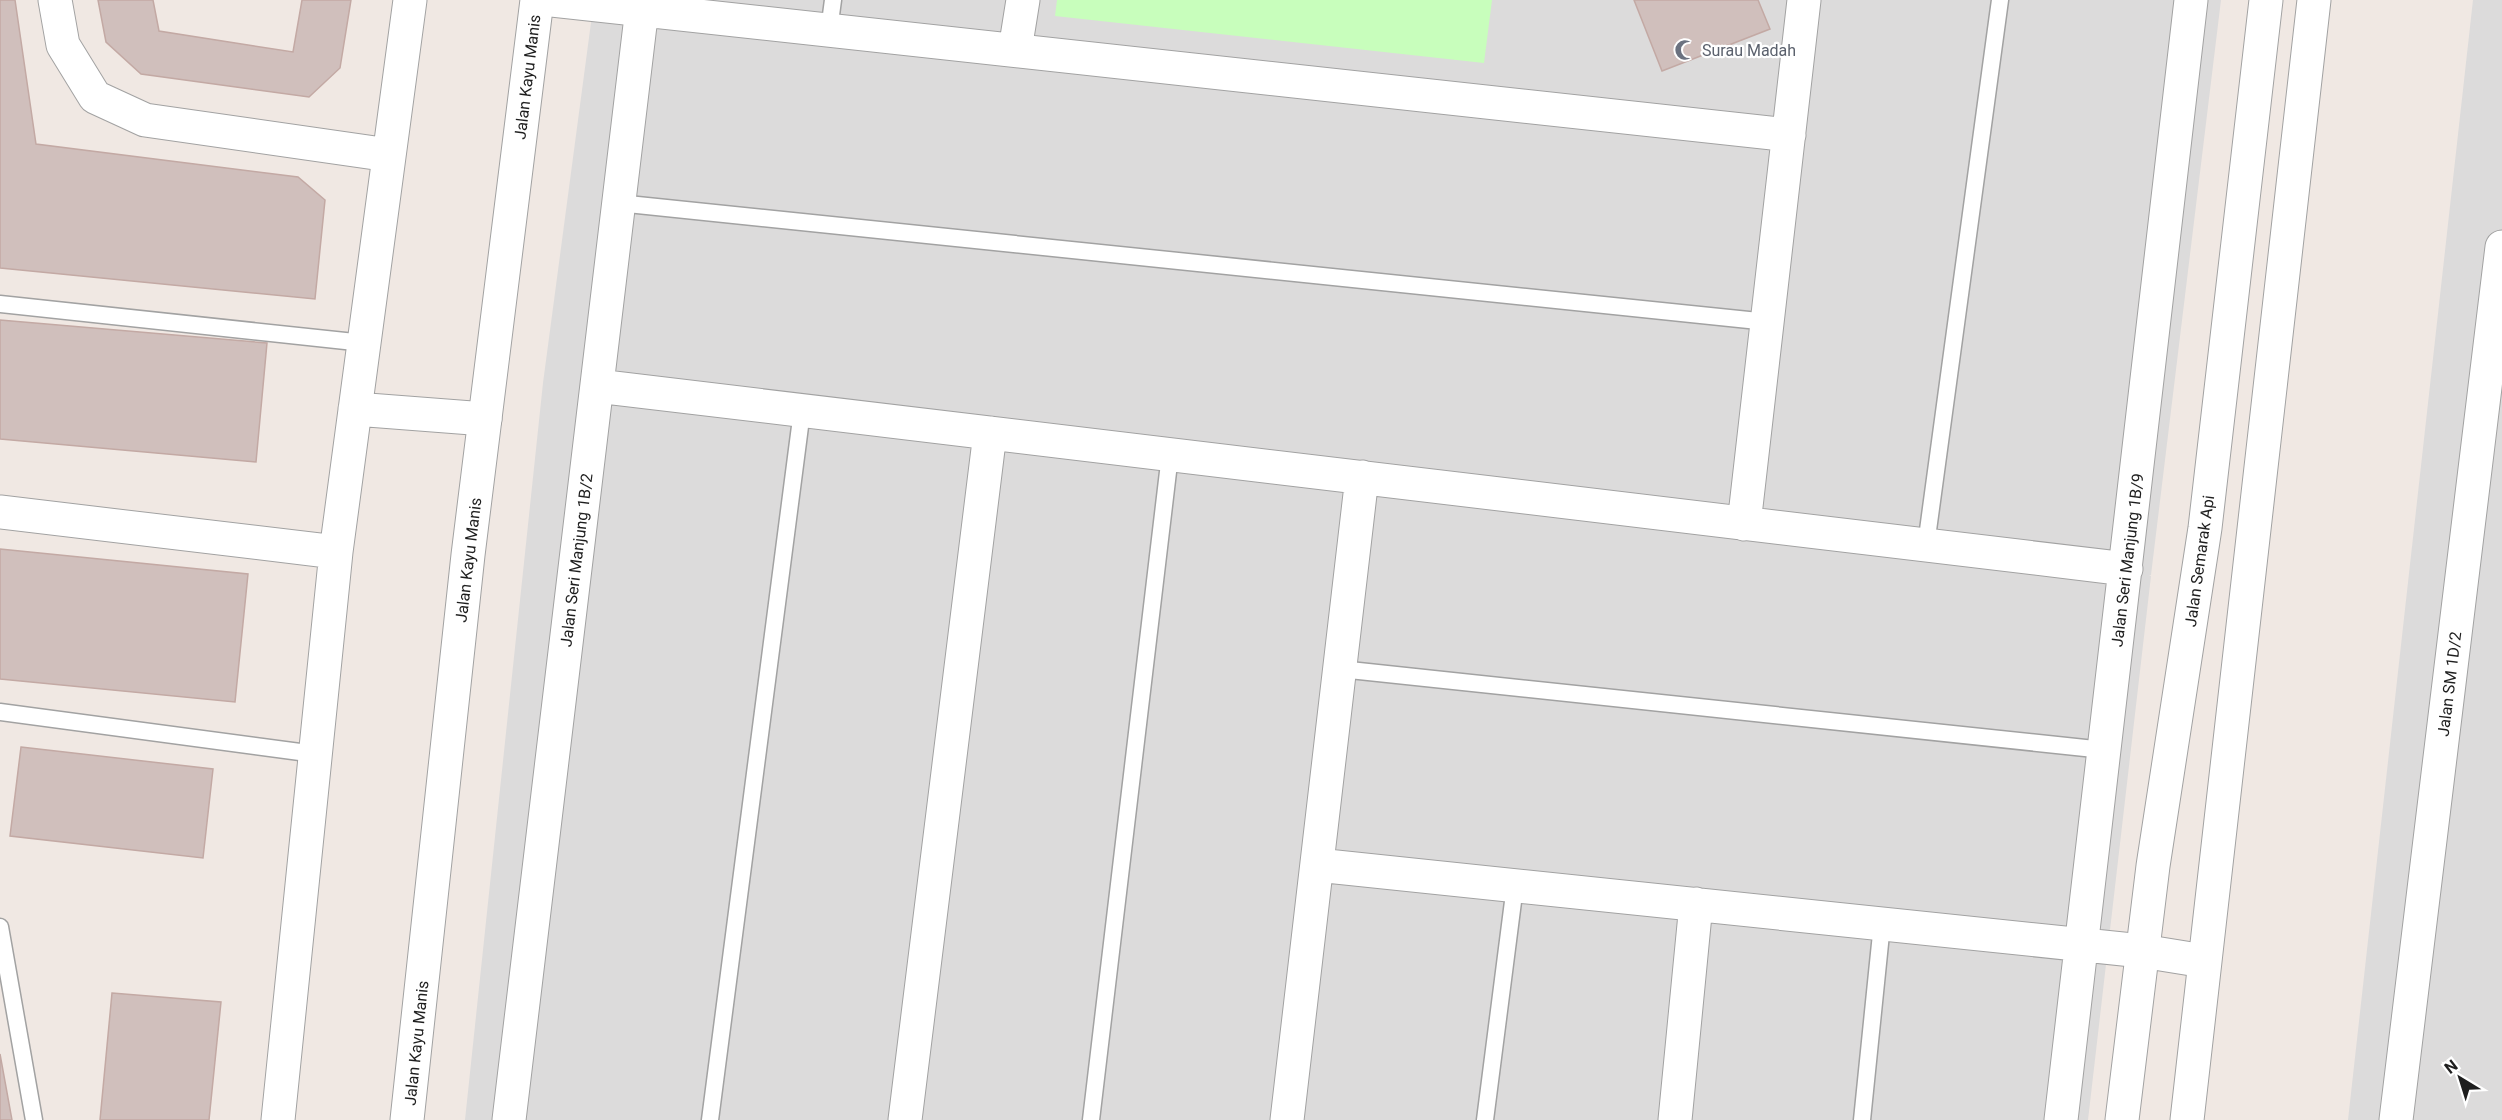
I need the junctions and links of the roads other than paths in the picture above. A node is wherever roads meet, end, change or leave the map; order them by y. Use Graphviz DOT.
graph roads {
  1 [pos="55,0"];
  2 [pos="410,0"];
  3 [pos="537,0"];
  4 [pos="552,0"];
  5 [pos="1023,0"];
  6 [pos="1804,0"];
  7 [pos="2000,0"];
  8 [pos="2192,0"];
  9 [pos="2266,0"];
  10 [pos="2314,0"];
  11 [pos="642,5"];
  12 [pos="831,15"];
  13 [pos="1015,50"];
  14 [pos="1789,135"];
  15 [pos="389,155"];
  16 [pos="618,203"];
  17 [pos="2501,262"];
  18 [pos="0,304"];
  19 [pos="1768,322"];
  20 [pos="364,344"];
  21 [pos="597,387"];
  22 [pos="356,409"];
  23 [pos="802,411"];
  24 [pos="485,419"];
  25 [pos="990,434"];
  26 [pos="1170,455"];
  27 [pos="1362,477"];
  28 [pos="0,512"];
  29 [pos="1744,524"];
  30 [pos="1926,545"];
  31 [pos="336,552"];
  32 [pos="2126,569"];
  33 [pos="1340,669"];
  34 [pos="0,712"];
  35 [pos="2104,750"];
  36 [pos="315,754"];
  37 [pos="1317,865"];
  38 [pos="1515,885"];
  39 [pos="1696,904"];
  40 [pos="1882,924"];
  41 [pos="0,927"];
  42 [pos="2082,945"];
  43 [pos="2142,951"];
  44 [pos="2204,961"];
  45 [pos="34,1120"];
  46 [pos="278,1120"];
  47 [pos="408,1120"];
  48 [pos="508,1120"];
  49 [pos="710,1120"];
  50 [pos="905,1120"];
  51 [pos="1091,1120"];
  52 [pos="1287,1120"];
  53 [pos="1485,1120"];
  54 [pos="1675,1120"];
  55 [pos="1862,1120"];
  56 [pos="2061,1120"];
  57 [pos="2121,1120"];
  58 [pos="2187,1120"];
  59 [pos="2396,1120"];
  1 -- 15 [label="street"];
  2 -- 15 [label="street"];
  3 -- 24 [label="street, Jalan Kayu Manis"];
  4 -- 11 [label="street"];
  5 -- 13 [label="street"];
  6 -- 14 [label="street"];
  7 -- 30 [label="lane"];
  8 -- 32 [label="street, Jalan Seri Manjung 1B/9"];
  9 -- 43 [label="street, Jalan Semarak Api"];
  10 -- 44 [label="street"];
  11 -- 12 [label="street"];
  11 -- 16 [label="street, Jalan Seri Manjung 1B/2"];
  12 -- 13 [label="street"];
  13 -- 14 [label="street"];
  14 -- 19 [label="street"];
  15 -- 20 [label="street"];
  16 -- 19 [label="lane"];
  16 -- 21 [label="street, Jalan Seri Manjung 1B/2"];
  17 -- 59 [label="street, Jalan SM 1D/2"];
  18 -- 20 [label="lane"];
  19 -- 29 [label="street"];
  20 -- 22 [label="street"];
  21 -- 23 [label="street"];
  21 -- 48 [label="street, Jalan Seri Manjung 1B/2"];
  22 -- 24 [label="street"];
  22 -- 31 [label="street"];
  23 -- 25 [label="street"];
  23 -- 49 [label="lane"];
  24 -- 47 [label="street, Jalan Kayu Manis"];
  25 -- 26 [label="street"];
  25 -- 50 [label="street"];
  26 -- 27 [label="street"];
  26 -- 51 [label="lane"];
  27 -- 29 [label="street"];
  27 -- 33 [label="street"];
  28 -- 31 [label="street"];
  29 -- 30 [label="street"];
  30 -- 32 [label="street"];
  31 -- 36 [label="street"];
  32 -- 35 [label="street, Jalan Seri Manjung 1B/9"];
  33 -- 35 [label="lane"];
  33 -- 37 [label="street"];
  34 -- 36 [label="lane"];
  35 -- 42 [label="street, Jalan Seri Manjung 1B/9"];
  36 -- 46 [label="street"];
  37 -- 38 [label="street"];
  37 -- 52 [label="street"];
  38 -- 39 [label="street"];
  38 -- 53 [label="lane"];
  39 -- 40 [label="street"];
  39 -- 54 [label="street"];
  40 -- 42 [label="street"];
  40 -- 55 [label="lane"];
  41 -- 45 [label="lane"];
  42 -- 43 [label="street"];
  42 -- 56 [label="street, Jalan Seri Manjung 1B/9"];
  43 -- 44 [label="street"];
  43 -- 57 [label="street, Jalan Semarak Api"];
  44 -- 58 [label="street"];
}
